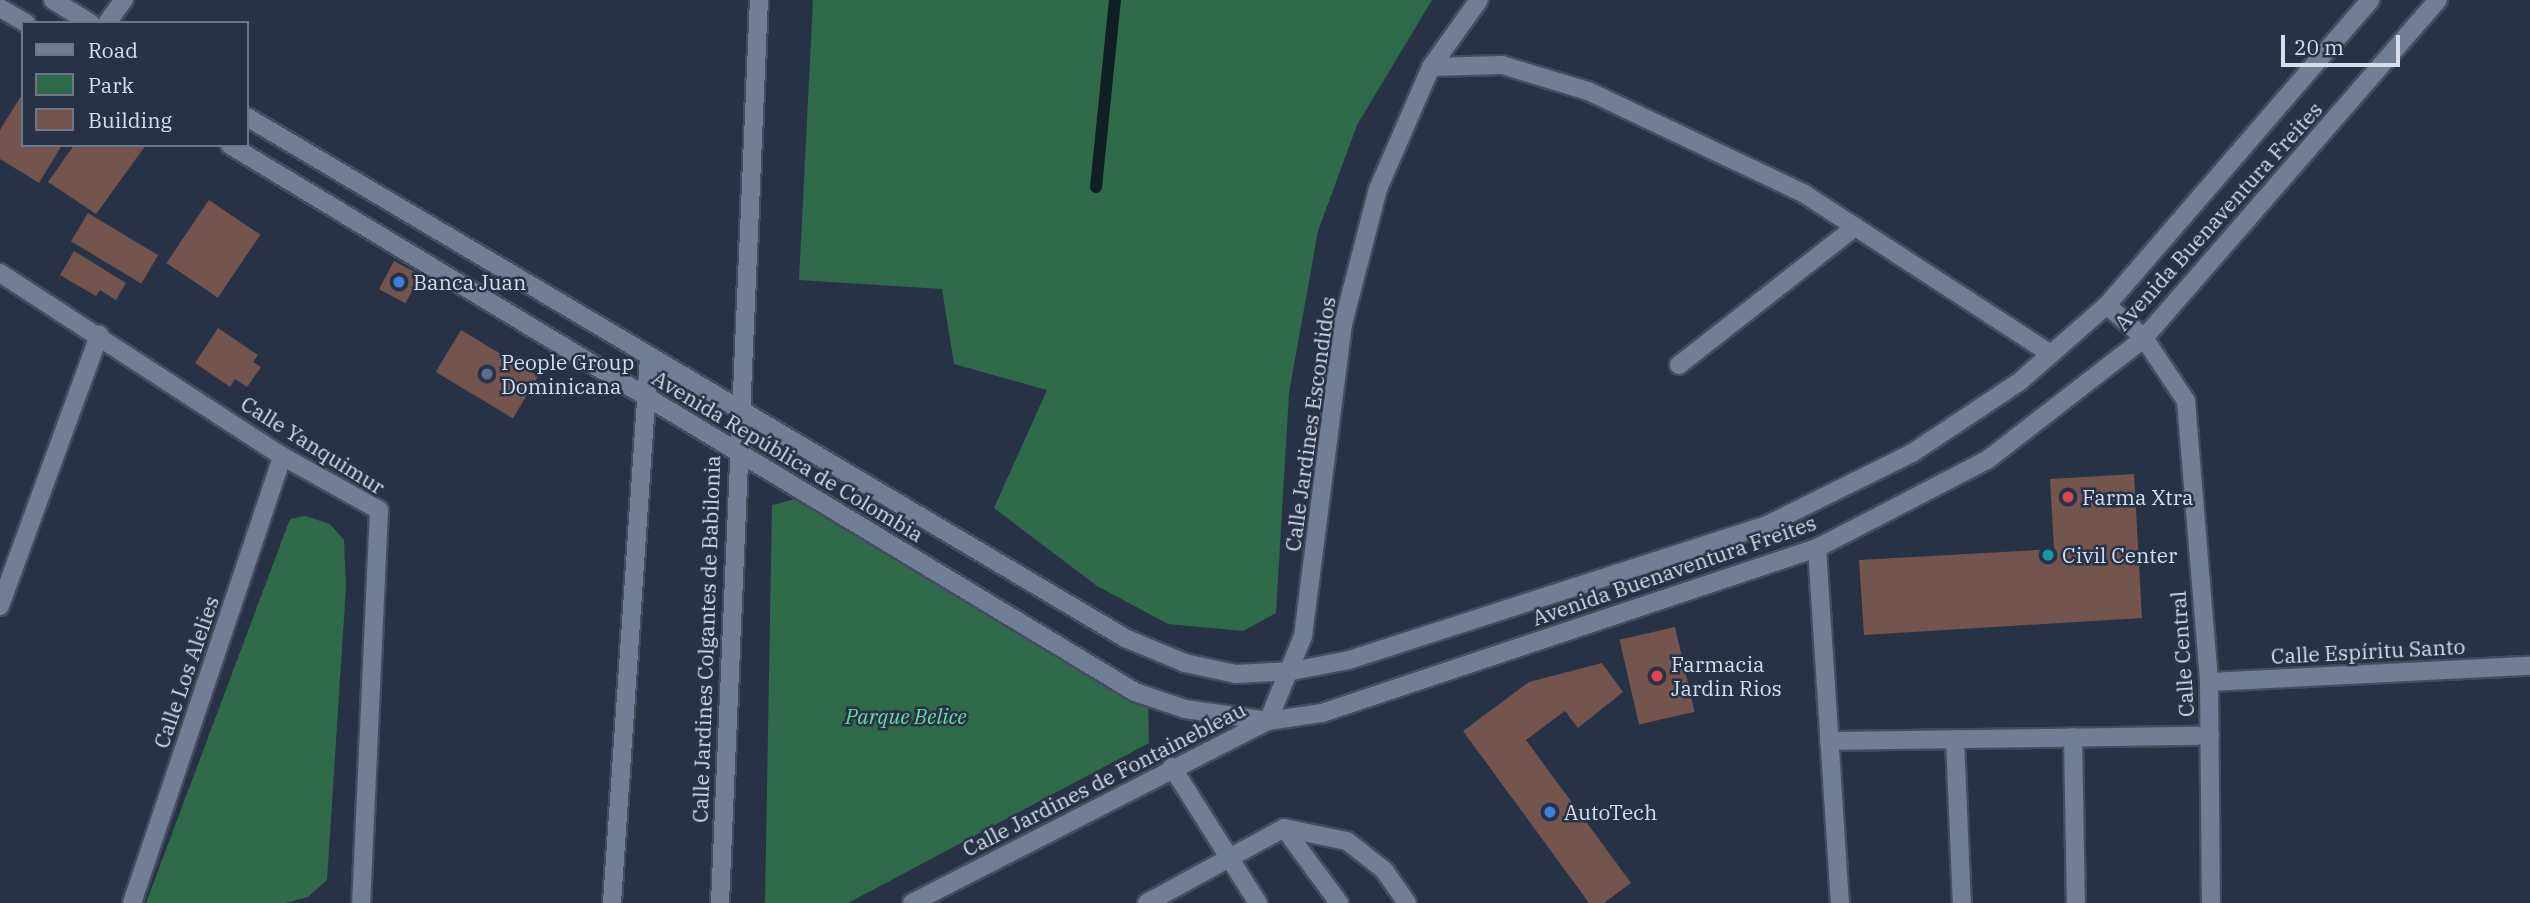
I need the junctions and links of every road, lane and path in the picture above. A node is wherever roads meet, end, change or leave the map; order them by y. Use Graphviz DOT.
graph roads {
  1 [pos="53,0"];
  2 [pos="124,0"];
  3 [pos="759,0"];
  4 [pos="1479,0"];
  5 [pos="2370,0"];
  6 [pos="2438,0"];
  7 [pos="0,8"];
  8 [pos="23,21"];
  9 [pos="87,21"];
  10 [pos="108,21"];
  11 [pos="1431,68"];
  12 [pos="248,118"];
  13 [pos="233,147"];
  14 [pos="1855,227"];
  15 [pos="0,273"];
  16 [pos="2107,305"];
  17 [pos="99,335"];
  18 [pos="2144,338"];
  19 [pos="2051,354"];
  20 [pos="649,358"];
  21 [pos="1679,365"];
  22 [pos="646,399"];
  23 [pos="740,412"];
  24 [pos="736,448"];
  25 [pos="282,456"];
  26 [pos="1817,548"];
  27 [pos="0,606"];
  28 [pos="2530,666"];
  29 [pos="1292,671"];
  30 [pos="2209,682"];
  31 [pos="1268,721"];
  32 [pos="2210,736"];
  33 [pos="2073,737"];
  34 [pos="1955,739"];
  35 [pos="1829,741"];
  36 [pos="1172,767"];
  37 [pos="1284,828"];
  38 [pos="1229,858"];
  39 [pos="1152,902"];
  40 [pos="132,903"];
  41 [pos="361,903"];
  42 [pos="612,903"];
  43 [pos="720,903"];
  44 [pos="912,903"];
  45 [pos="1258,903"];
  46 [pos="1339,903"];
  47 [pos="1407,903"];
  48 [pos="1840,903"];
  49 [pos="1962,903"];
  50 [pos="2076,903"];
  51 [pos="2211,903"];
  1 -- 9 [label="street"];
  2 -- 10 [label="street"];
  3 -- 23 [label="street, Calle Jardines Colgantes de Babilonia"];
  4 -- 11 [label="street, Calle Jardines Escondidos"];
  5 -- 16 [label="street, Avenida Buenaventura Freites"];
  6 -- 18 [label="street, Avenida Buenaventura Freites"];
  7 -- 8 [label="street"];
  11 -- 14 [label="street"];
  11 -- 29 [label="street, Calle Jardines Escondidos"];
  12 -- 20 [label="street, Avenida República de Colombia"];
  13 -- 22 [label="street, Avenida República de Colombia"];
  14 -- 19 [label="street"];
  14 -- 21 [label="street"];
  15 -- 17 [label="street, Calle Yanquimur"];
  16 -- 18 [label="street, Calle Central"];
  16 -- 19 [label="street, Avenida Buenaventura Freites"];
  17 -- 25 [label="street, Calle Yanquimur"];
  17 -- 27 [label="street"];
  18 -- 26 [label="street, Avenida Buenaventura Freites"];
  18 -- 30 [label="street, Calle Central"];
  19 -- 29 [label="street, Avenida Buenaventura Freites"];
  20 -- 22 [label="street"];
  20 -- 23 [label="street, Avenida República de Colombia"];
  22 -- 24 [label="street, Avenida República de Colombia"];
  22 -- 42 [label="street"];
  23 -- 24 [label="street, Calle Jardines Colgantes de Babilonia"];
  23 -- 29 [label="street, Avenida República de Colombia"];
  24 -- 31 [label="street, Avenida República de Colombia"];
  24 -- 43 [label="street, Calle Jardines Colgantes de Babilonia"];
  25 -- 40 [label="street, Calle Los Alelies"];
  25 -- 41 [label="street, Calle Yanquimur"];
  26 -- 31 [label="street, Avenida Buenaventura Freites"];
  26 -- 35 [label="street"];
  28 -- 30 [label="street, Calle Espíritu Santo"];
  29 -- 31 [label="street, Calle Jardines de Fontainebleau"];
  30 -- 32 [label="street, Calle Central"];
  31 -- 36 [label="street, Calle Jardines de Fontainebleau"];
  32 -- 33 [label="street"];
  32 -- 51 [label="street, Calle Central"];
  33 -- 34 [label="street"];
  33 -- 50 [label="street"];
  34 -- 35 [label="street"];
  34 -- 49 [label="street"];
  35 -- 48 [label="street"];
  36 -- 38 [label="street"];
  36 -- 44 [label="street, Calle Jardines de Fontainebleau"];
  37 -- 38 [label="street"];
  37 -- 46 [label="street"];
  37 -- 47 [label="street"];
  38 -- 39 [label="street"];
  38 -- 45 [label="street"];
}
